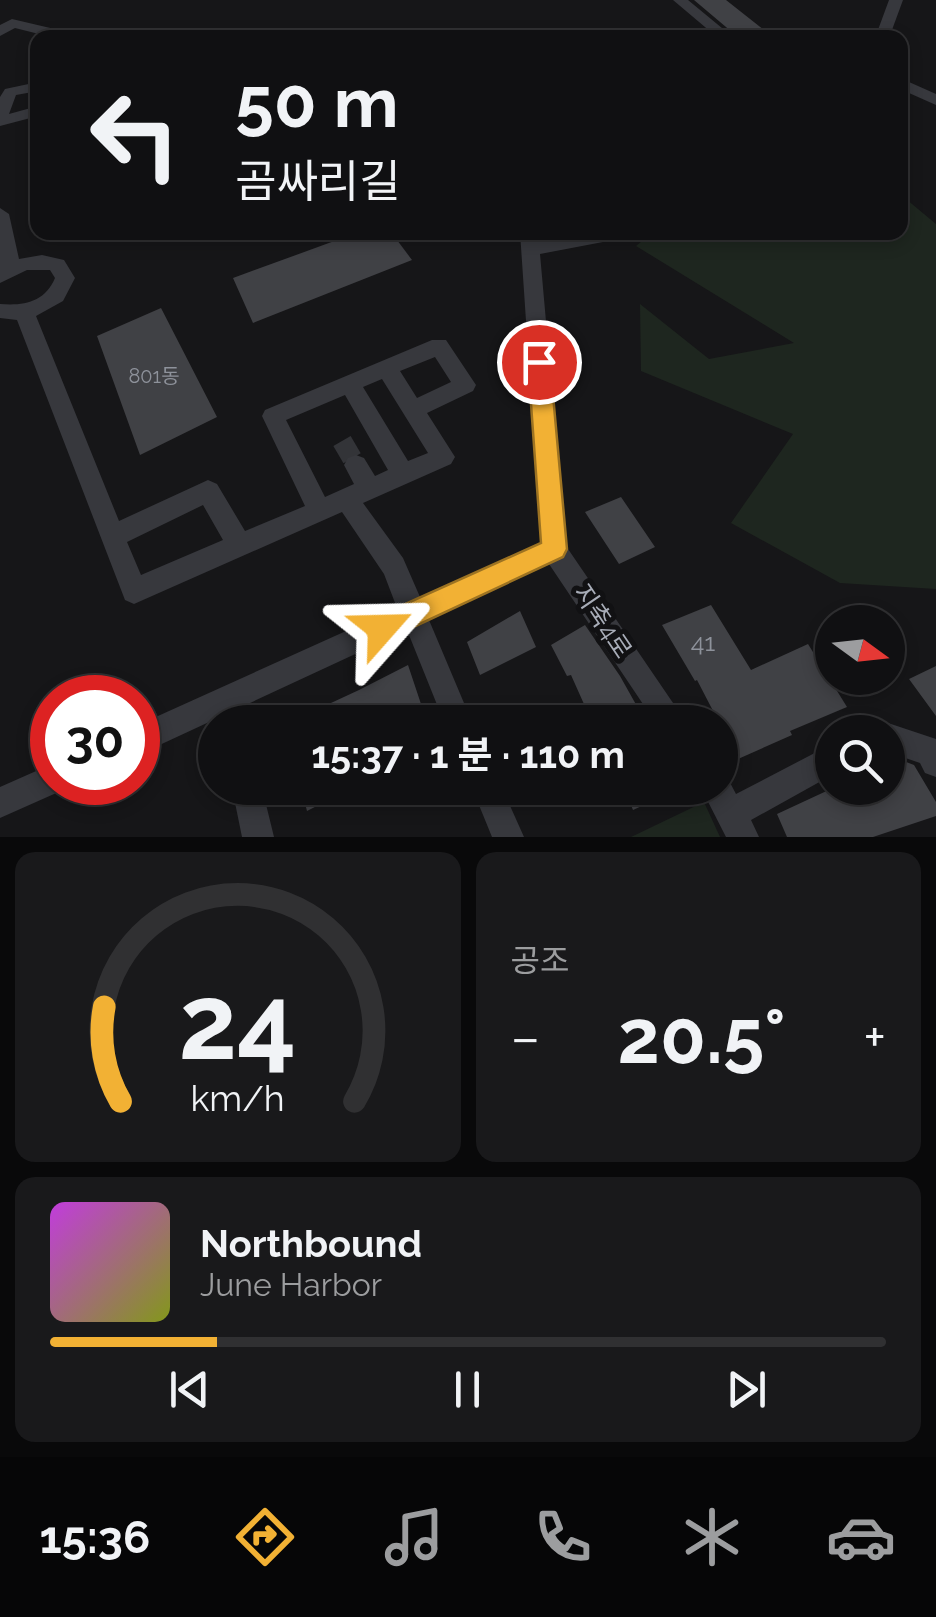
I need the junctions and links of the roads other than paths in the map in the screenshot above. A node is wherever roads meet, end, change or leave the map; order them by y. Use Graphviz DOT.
graph roads {
  1 [pos="680,0"];
  2 [pos="896,0"];
  3 [pos="717,30"];
  4 [pos="885,30"];
  5 [pos="908,87"];
  6 [pos="30,88"];
  7 [pos="936,100"];
  8 [pos="30,112"];
  9 [pos="0,119"];
  10 [pos="0,214"];
  11 [pos="529,241"];
  12 [pos="6,272"];
  13 [pos="0,311"];
  14 [pos="25,313"];
  15 [pos="386,367"];
  16 [pos="350,383"];
  17 [pos="413,410"];
  18 [pos="356,466"];
  19 [pos="403,474"];
  20 [pos="357,493"];
  21 [pos="319,510"];
  22 [pos="113,536"];
  23 [pos="238,545"];
  24 [pos="554,549"];
  25 [pos="412,614"];
  26 [pos="239,705"];
  27 [pos="451,705"];
  28 [pos="660,705"];
  29 [pos="198,721"];
  30 [pos="160,733"];
  31 [pos="905,743"];
  32 [pos="936,762"];
  33 [pos="815,768"];
  34 [pos="30,789"];
  35 [pos="0,803"];
  36 [pos="250,805"];
  37 [pos="494,805"];
  38 [pos="731,812"];
  39 [pos="258,837"];
  40 [pos="508,837"];
  1 -- 3 [label="street"];
  2 -- 4 [label="street"];
  5 -- 7 [label="street"];
  6 -- 9 [label="street"];
  8 -- 9 [label="street"];
  10 -- 12 [label="street"];
  11 -- 24 [label="street"];
  12 -- 14 [label="street"];
  13 -- 14 [label="street"];
  14 -- 22 [label="street"];
  15 -- 16 [label="street"];
  15 -- 17 [label="street"];
  15 -- 17 [label="street"];
  16 -- 19 [label="street"];
  16 -- 21 [label="street"];
  17 -- 19 [label="street"];
  18 -- 20 [label="street"];
  19 -- 20 [label="street"];
  20 -- 21 [label="street"];
  20 -- 25 [label="street"];
  21 -- 23 [label="street"];
  22 -- 23 [label="street"];
  22 -- 23 [label="street"];
  24 -- 25 [label="street"];
  24 -- 28 [label="street, 지축4로"];
  25 -- 26 [label="street"];
  25 -- 27 [label="street"];
  29 -- 30 [label="street"];
  31 -- 32 [label="street"];
  33 -- 38 [label="street"];
  34 -- 35 [label="street"];
  36 -- 39 [label="street"];
  37 -- 40 [label="street"];
}
